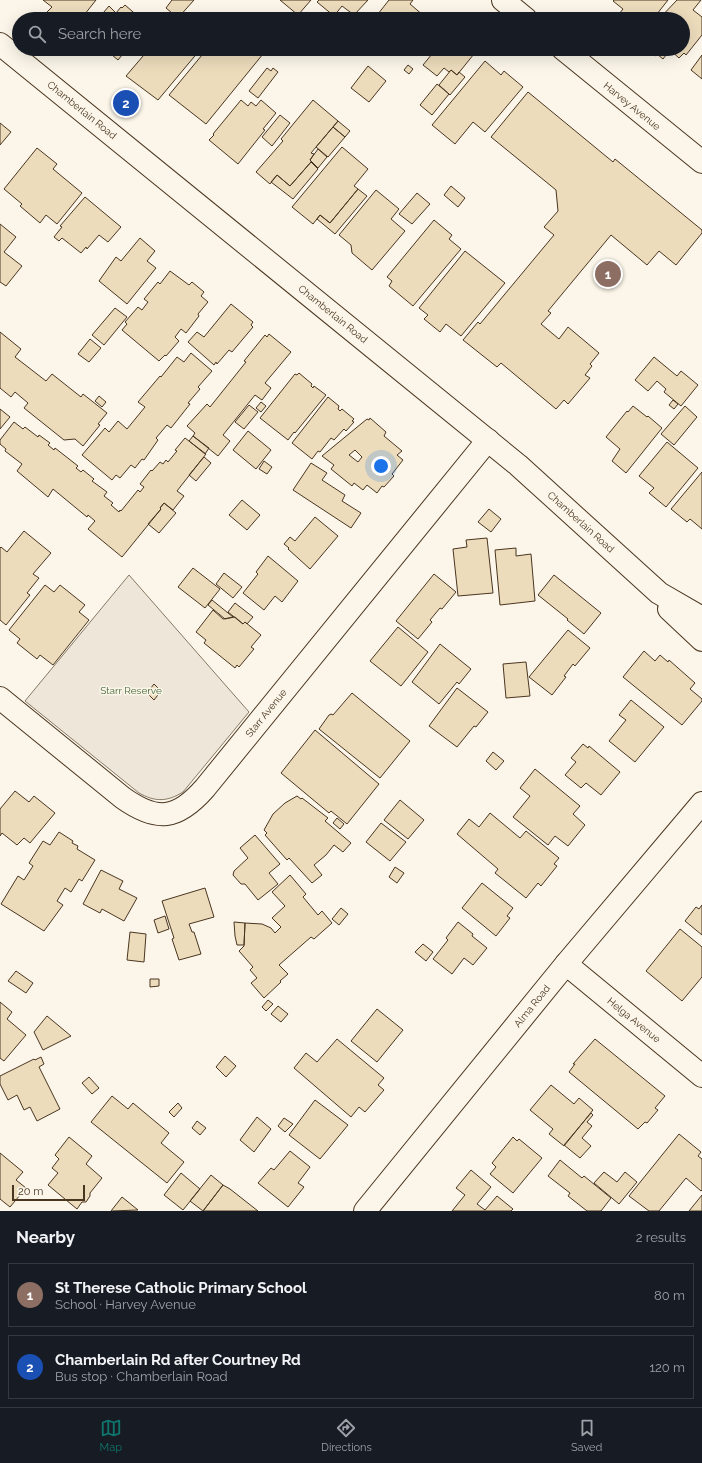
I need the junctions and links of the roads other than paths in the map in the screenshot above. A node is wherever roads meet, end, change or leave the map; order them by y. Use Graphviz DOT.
graph roads {
  1 [pos="503,0"];
  2 [pos="518,12"];
  3 [pos="0,44"];
  4 [pos="12,54"];
  5 [pos="15,56"];
  6 [pos="572,56"];
  7 [pos="702,162"];
  8 [pos="488,440"];
  9 [pos="659,593"];
  10 [pos="702,618"];
  11 [pos="702,640"];
  12 [pos="0,698"];
  13 [pos="702,803"];
  14 [pos="566,964"];
  15 [pos="702,1076"];
  16 [pos="365,1211"];
  1 -- 2 [label="street"];
  3 -- 4 [label="street, Chamberlain Road"];
  5 -- 8 [label="street, Chamberlain Road"];
  6 -- 7 [label="street, Harvey Avenue"];
  8 -- 9 [label="street, Chamberlain Road"];
  8 -- 12 [label="street, Starr Avenue"];
  9 -- 10 [label="street, Chamberlain Road"];
  9 -- 11 [label="street, Chamberlain Road"];
  13 -- 14 [label="street, Alma Road"];
  14 -- 15 [label="street, Helga Avenue"];
  14 -- 16 [label="street, Alma Road"];
}
